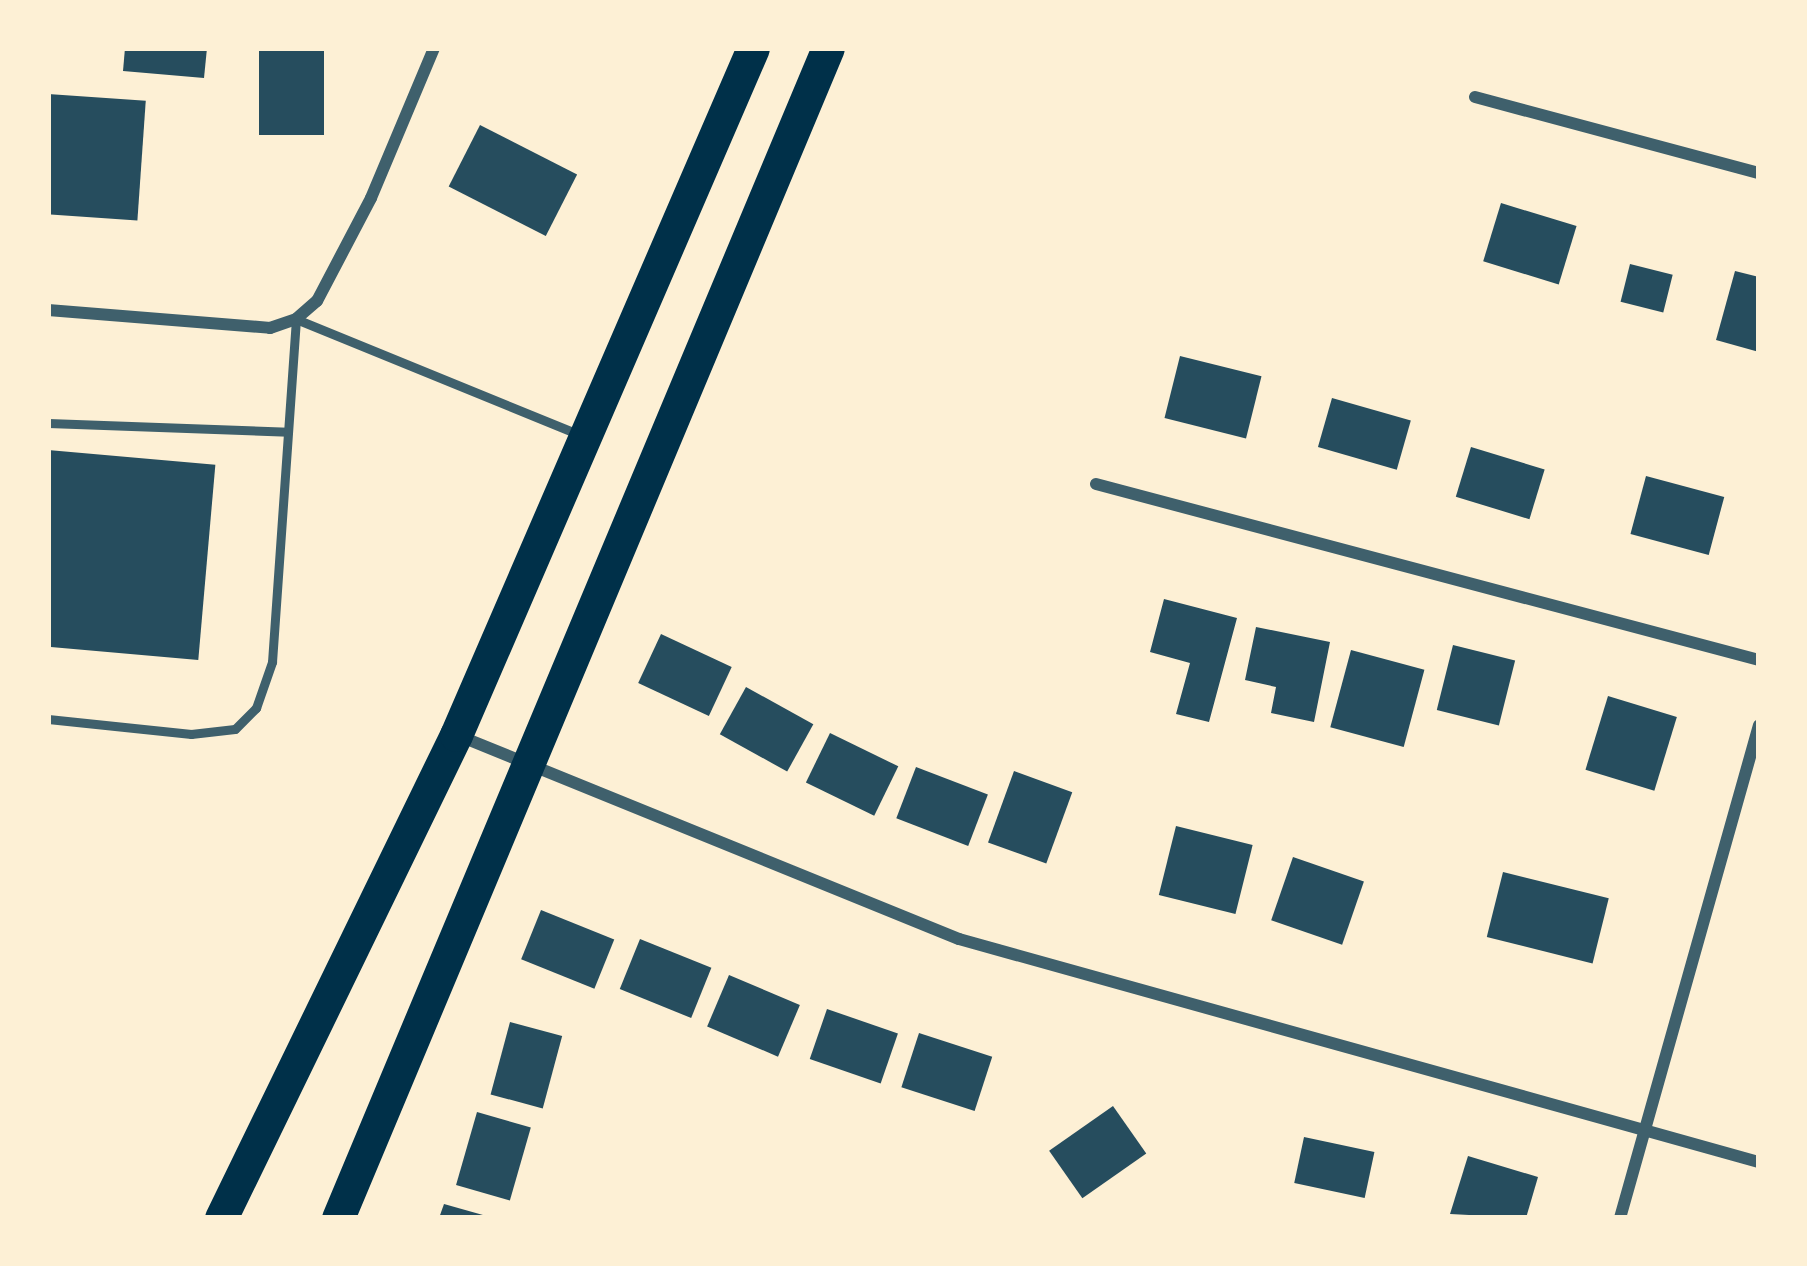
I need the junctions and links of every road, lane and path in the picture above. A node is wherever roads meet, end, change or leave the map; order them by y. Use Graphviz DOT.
graph roads {
  1 [pos="434,48"];
  2 [pos="753,48"];
  3 [pos="828,48"];
  4 [pos="1475,97"];
  5 [pos="1759,173"];
  6 [pos="48,310"];
  7 [pos="296,319"];
  8 [pos="48,423"];
  9 [pos="288,432"];
  10 [pos="587,439"];
  11 [pos="1096,484"];
  12 [pos="1759,660"];
  13 [pos="48,719"];
  14 [pos="1759,725"];
  15 [pos="456,735"];
  16 [pos="525,765"];
  17 [pos="1646,1133"];
  18 [pos="1759,1162"];
  19 [pos="221,1218"];
  20 [pos="338,1218"];
  21 [pos="1621,1218"];
  1 -- 7 [label="street"];
  2 -- 10 [label="highway"];
  3 -- 16 [label="highway"];
  4 -- 5 [label="street"];
  6 -- 7 [label="street"];
  7 -- 9 [label="lane"];
  7 -- 10 [label="lane"];
  8 -- 9 [label="lane"];
  9 -- 13 [label="lane"];
  10 -- 15 [label="highway"];
  11 -- 12 [label="street"];
  14 -- 17 [label="street"];
  15 -- 16 [label="street"];
  15 -- 19 [label="highway"];
  16 -- 17 [label="street"];
  16 -- 20 [label="highway"];
  17 -- 18 [label="street"];
  17 -- 21 [label="street"];
}
